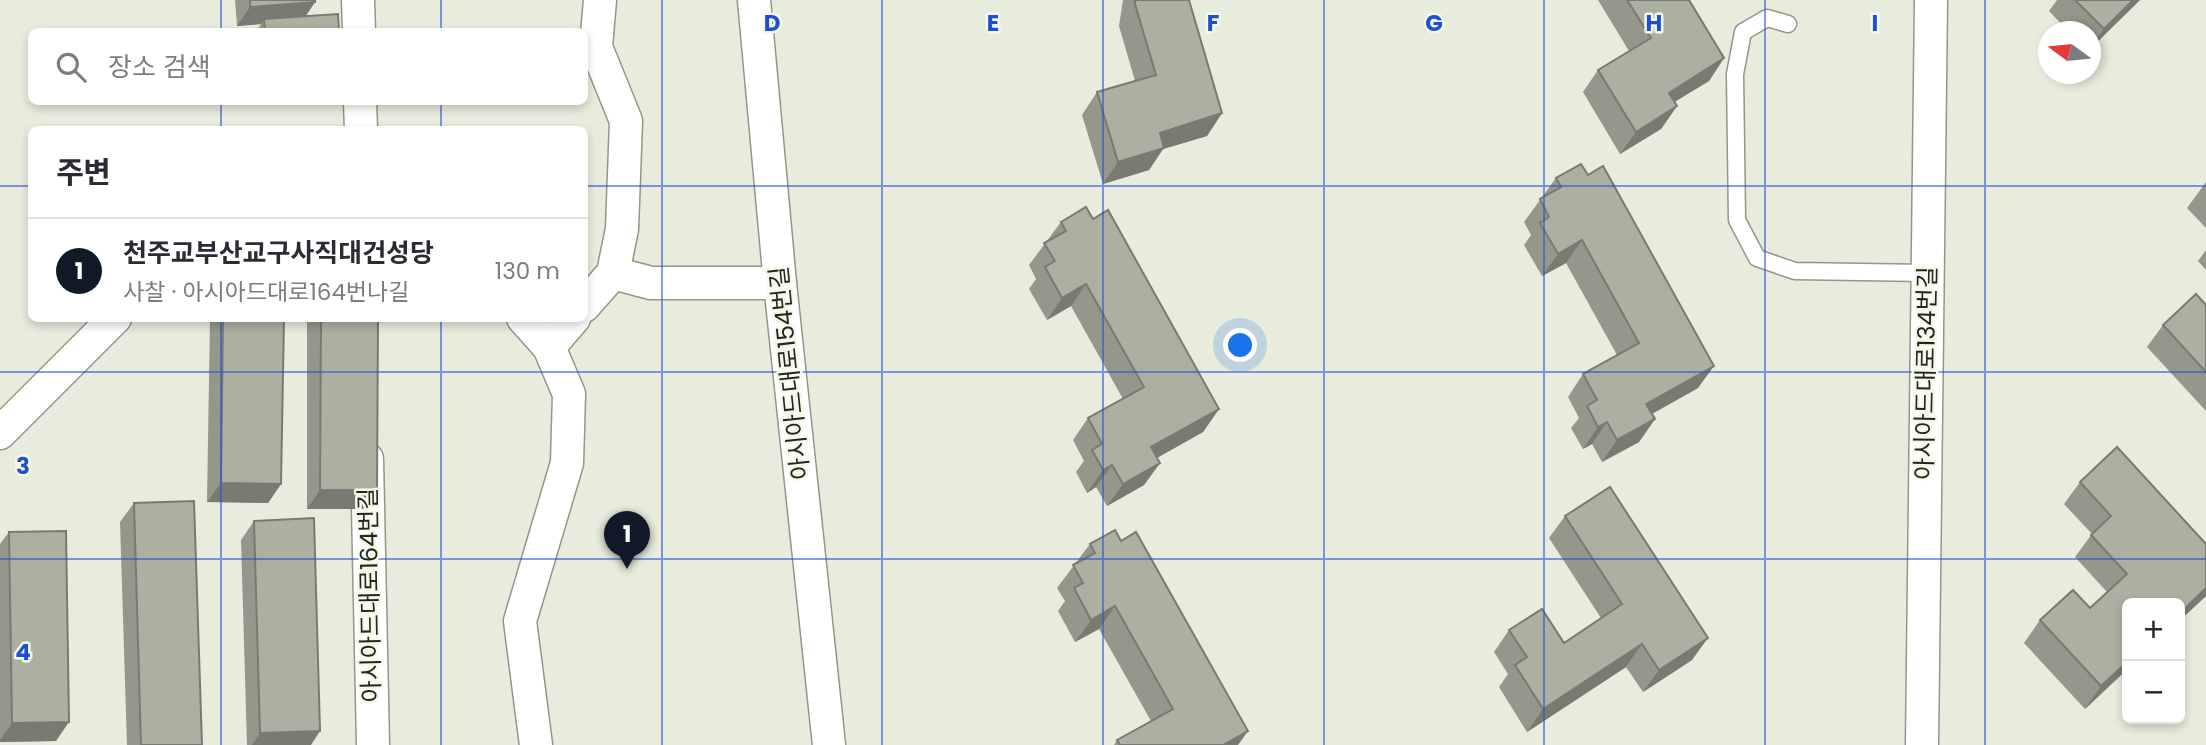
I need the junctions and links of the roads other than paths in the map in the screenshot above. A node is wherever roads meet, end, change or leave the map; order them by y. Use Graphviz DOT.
graph roads {
  1 [pos="358,0"];
  2 [pos="600,0"];
  3 [pos="754,0"];
  4 [pos="1931,0"];
  5 [pos="1788,24"];
  6 [pos="359,28"];
  7 [pos="360,105"];
  8 [pos="361,126"];
  9 [pos="613,273"];
  10 [pos="1927,273"];
  11 [pos="780,283"];
  12 [pos="588,301"];
  13 [pos="111,322"];
  14 [pos="527,322"];
  15 [pos="571,322"];
  16 [pos="549,347"];
  17 [pos="367,429"];
  18 [pos="0,433"];
  19 [pos="373,745"];
  20 [pos="536,745"];
  21 [pos="829,745"];
  22 [pos="1922,745"];
  1 -- 6 [label="street"];
  2 -- 9 [label="street"];
  3 -- 11 [label="street, 아시아드대로154번길"];
  4 -- 10 [label="street, 아시아드대로134번길"];
  5 -- 10 [label="lane"];
  7 -- 8 [label="street"];
  9 -- 11 [label="street"];
  9 -- 12 [label="street"];
  10 -- 22 [label="street, 아시아드대로134번길"];
  11 -- 21 [label="street, 아시아드대로154번길"];
  13 -- 18 [label="street"];
  14 -- 16 [label="street"];
  15 -- 16 [label="street"];
  16 -- 20 [label="street"];
  17 -- 19 [label="street, 아시아드대로164번길"];
}
